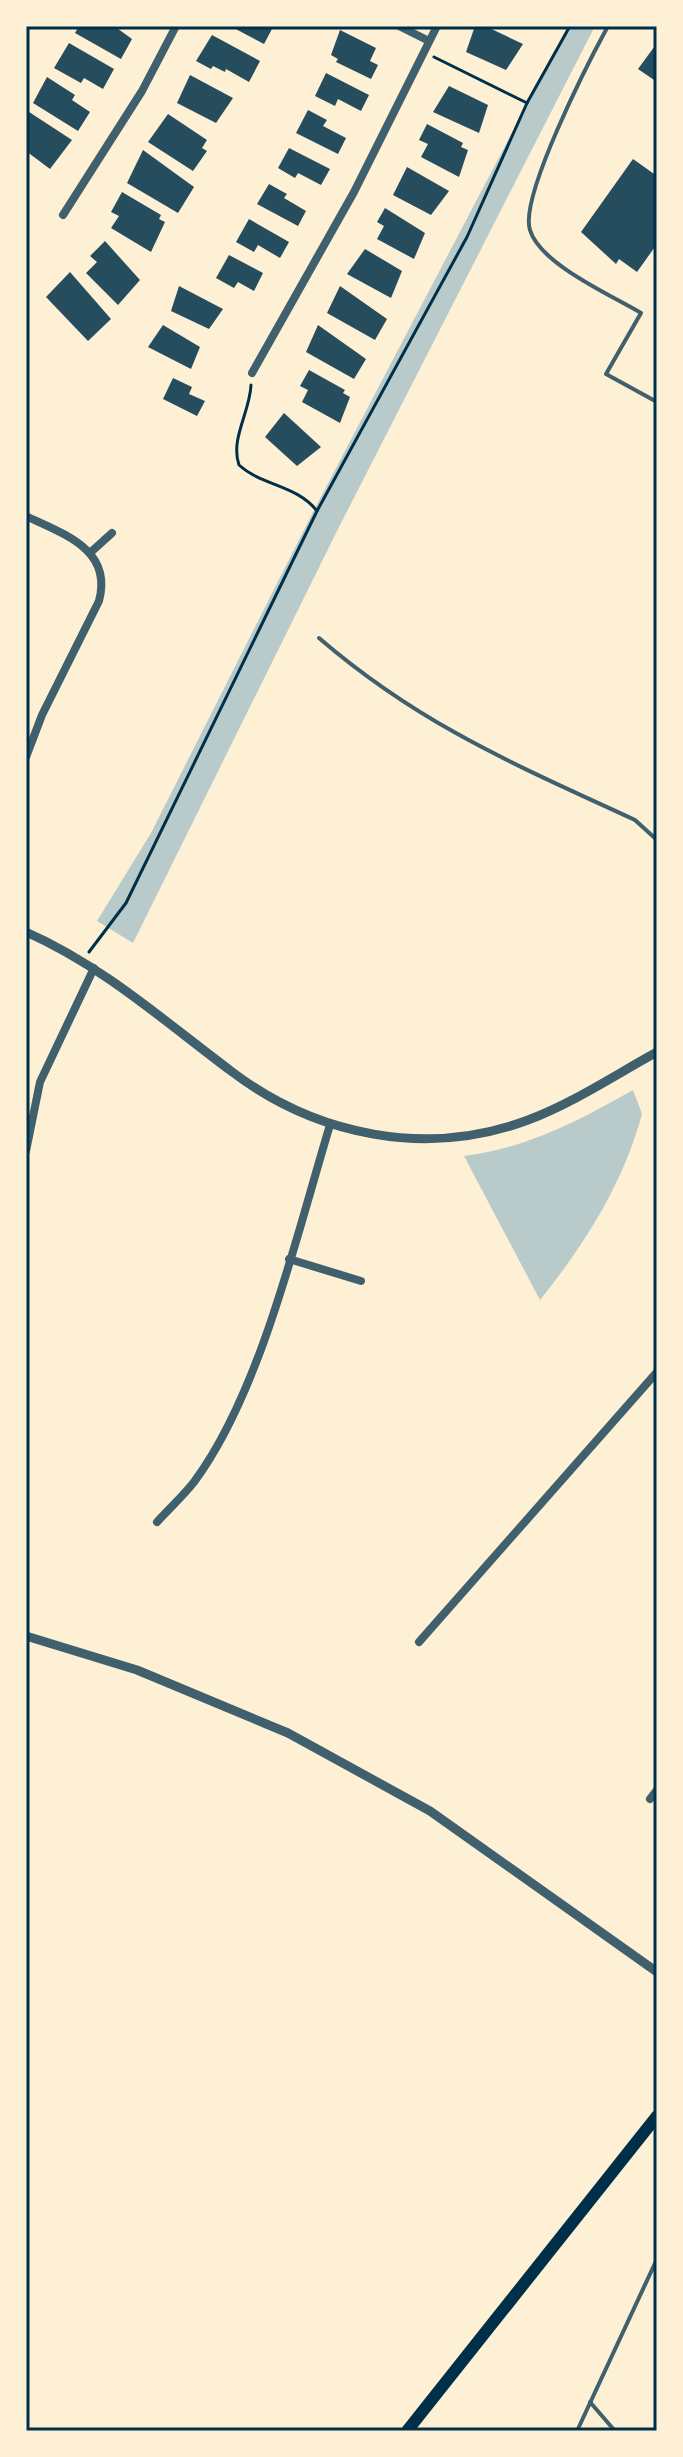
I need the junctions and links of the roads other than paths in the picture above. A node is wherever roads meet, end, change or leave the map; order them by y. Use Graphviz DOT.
graph roads {
  1 [pos="176,26"];
  2 [pos="399,26"];
  3 [pos="437,26"];
  4 [pos="608,26"];
  5 [pos="429,41"];
  6 [pos="63,215"];
  7 [pos="252,373"];
  8 [pos="657,402"];
  9 [pos="26,516"];
  10 [pos="112,533"];
  11 [pos="91,552"];
  12 [pos="319,638"];
  13 [pos="26,757"];
  14 [pos="657,840"];
  15 [pos="26,932"];
  16 [pos="94,968"];
  17 [pos="657,1052"];
  18 [pos="330,1125"];
  19 [pos="26,1151"];
  20 [pos="289,1259"];
  21 [pos="361,1281"];
  22 [pos="657,1372"];
  23 [pos="157,1522"];
  24 [pos="26,1636"];
  25 [pos="419,1642"];
  26 [pos="657,1790"];
  27 [pos="650,1799"];
  28 [pos="657,1972"];
  29 [pos="657,2116"];
  30 [pos="657,2259"];
  31 [pos="590,2402"];
  32 [pos="407,2431"];
  33 [pos="577,2431"];
  34 [pos="615,2431"];
  1 -- 6 [label="street"];
  2 -- 5 [label="street"];
  3 -- 5 [label="street"];
  4 -- 8 [label="lane"];
  5 -- 7 [label="street"];
  9 -- 11 [label="street"];
  10 -- 11 [label="street"];
  11 -- 13 [label="street"];
  12 -- 14 [label="lane"];
  15 -- 16 [label="street"];
  16 -- 18 [label="street"];
  16 -- 19 [label="street"];
  17 -- 18 [label="street"];
  18 -- 20 [label="street"];
  20 -- 21 [label="street"];
  20 -- 23 [label="street"];
  22 -- 25 [label="street"];
  24 -- 28 [label="street"];
  26 -- 27 [label="street"];
  29 -- 32 [label="main road"];
  30 -- 31 [label="lane"];
  31 -- 33 [label="lane"];
  31 -- 34 [label="lane"];
}
